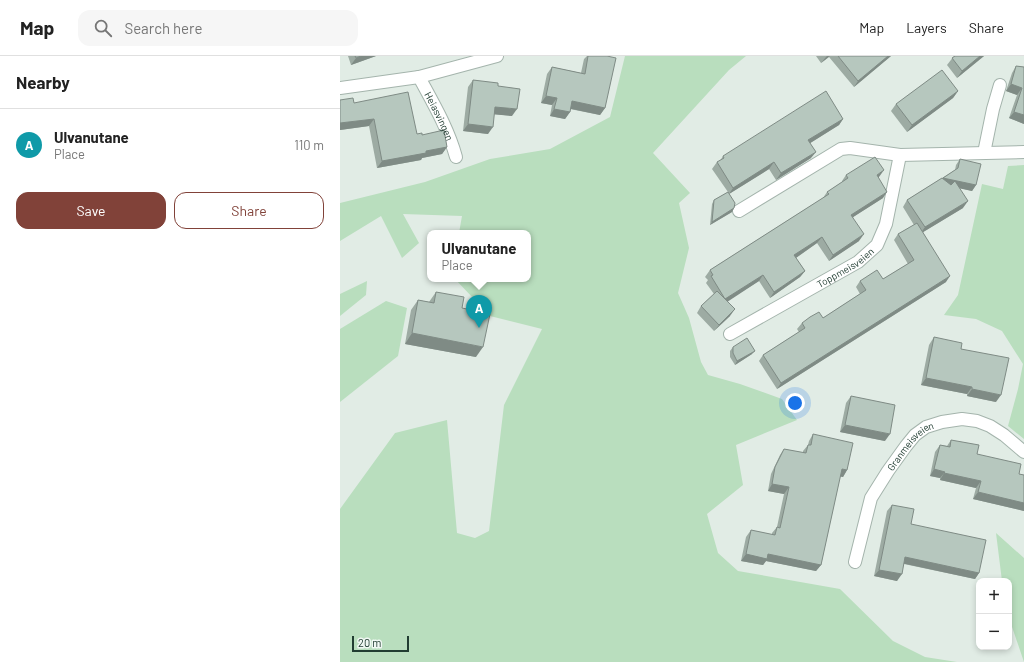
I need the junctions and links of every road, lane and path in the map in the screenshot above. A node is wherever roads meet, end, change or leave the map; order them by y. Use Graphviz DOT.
graph roads {
  1 [pos="497,56"];
  2 [pos="419,77"];
  3 [pos="1000,85"];
  4 [pos="340,88"];
  5 [pos="1024,152"];
  6 [pos="984,153"];
  7 [pos="900,155"];
  8 [pos="456,157"];
  9 [pos="739,211"];
  10 [pos="730,334"];
  11 [pos="1024,452"];
  12 [pos="855,562"];
  1 -- 2 [label="street"];
  2 -- 4 [label="street"];
  2 -- 8 [label="street, Heiasvingen"];
  3 -- 6 [label="street"];
  5 -- 6 [label="street"];
  6 -- 7 [label="street"];
  7 -- 9 [label="street"];
  7 -- 10 [label="street, Toppmeisveien"];
  11 -- 12 [label="street, Granmeisveien"];
}
